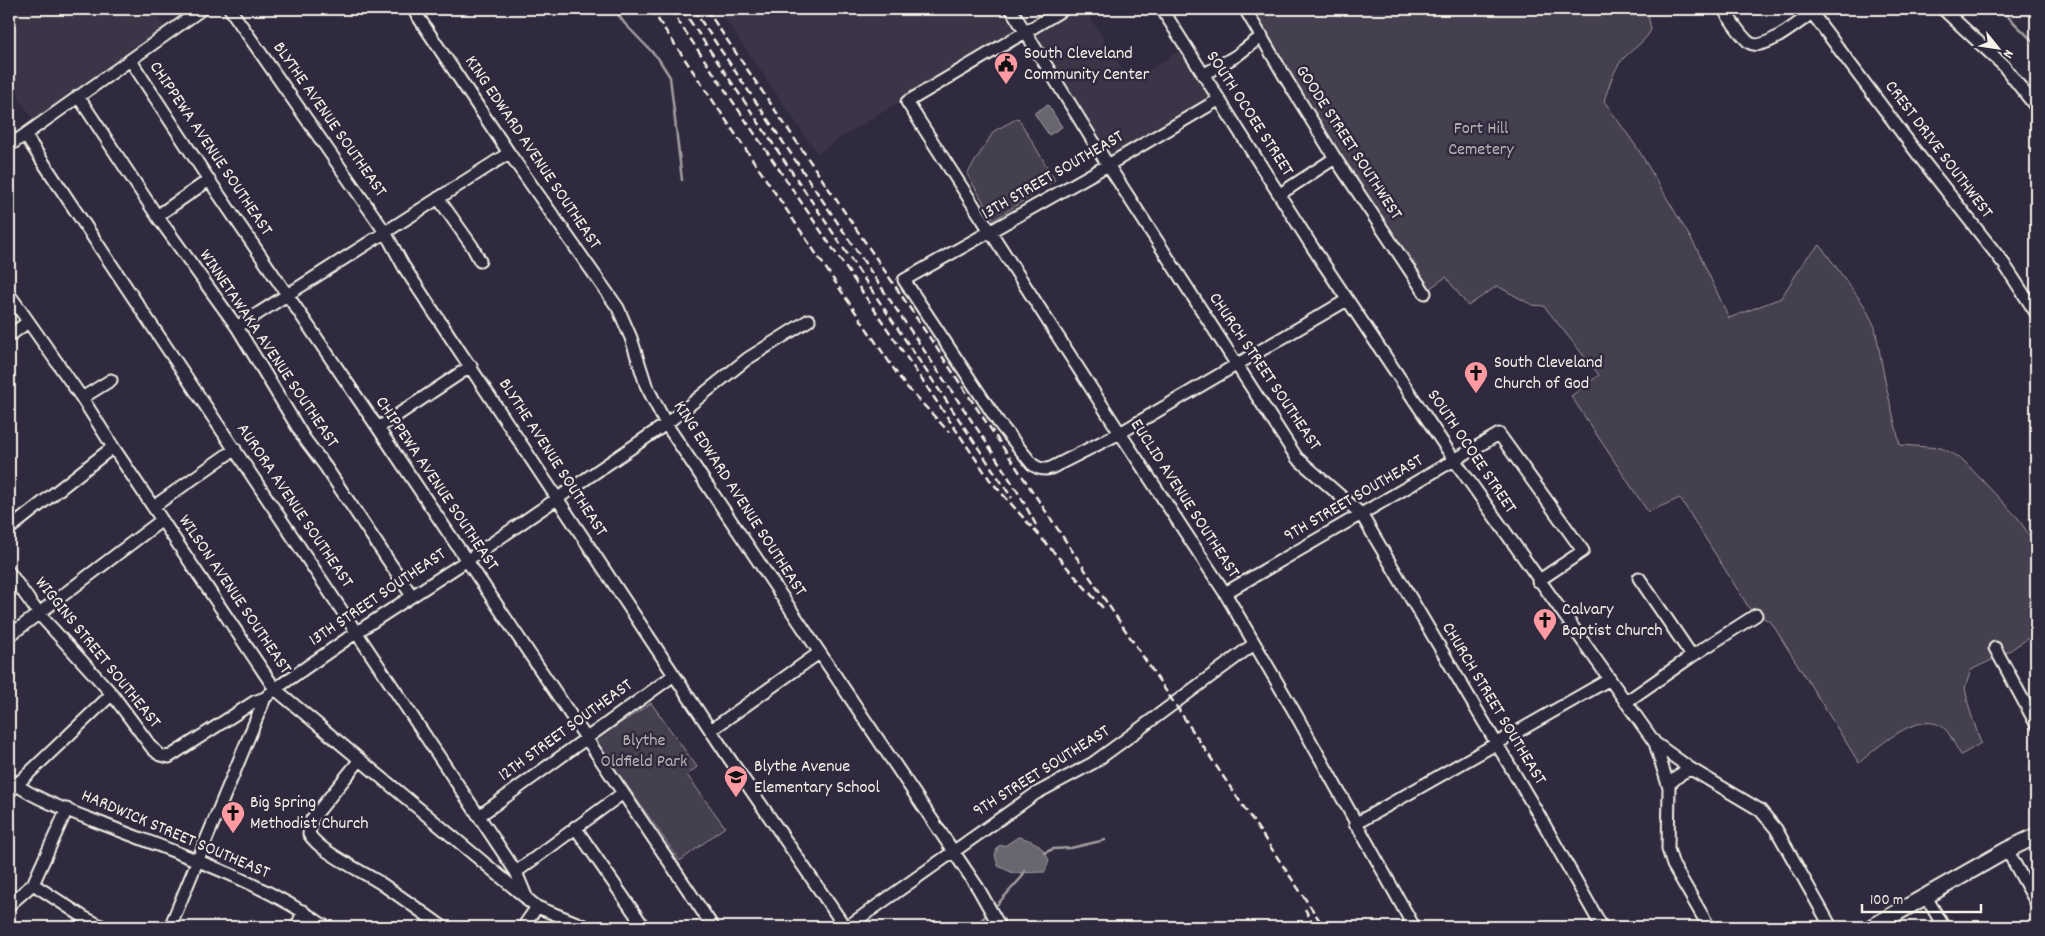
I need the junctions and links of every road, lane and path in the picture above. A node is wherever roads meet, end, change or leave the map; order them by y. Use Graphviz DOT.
graph roads {
  1 [pos="202,9"];
  2 [pos="230,9"];
  3 [pos="413,9"];
  4 [pos="1011,9"];
  5 [pos="1064,9"];
  6 [pos="1162,9"];
  7 [pos="1245,9"];
  8 [pos="1723,9"];
  9 [pos="1943,9"];
  10 [pos="1810,11"];
  11 [pos="1026,32"];
  12 [pos="1262,36"];
  13 [pos="131,61"];
  14 [pos="1203,75"];
  15 [pos="78,96"];
  16 [pos="1218,100"];
  17 [pos="2036,107"];
  18 [pos="24,135"];
  19 [pos="9,146"];
  20 [pos="509,153"];
  21 [pos="1335,158"];
  22 [pos="1108,165"];
  23 [pos="209,180"];
  24 [pos="1280,194"];
  25 [pos="438,198"];
  26 [pos="157,216"];
  27 [pos="991,231"];
  28 [pos="385,232"];
  29 [pos="480,262"];
  30 [pos="1425,293"];
  31 [pos="9,294"];
  32 [pos="287,296"];
  33 [pos="1347,300"];
  34 [pos="2036,314"];
  35 [pos="809,320"];
  36 [pos="28,322"];
  37 [pos="237,327"];
  38 [pos="9,336"];
  39 [pos="1236,364"];
  40 [pos="471,366"];
  41 [pos="112,380"];
  42 [pos="82,398"];
  43 [pos="666,424"];
  44 [pos="378,428"];
  45 [pos="1120,433"];
  46 [pos="113,448"];
  47 [pos="236,449"];
  48 [pos="1455,461"];
  49 [pos="557,499"];
  50 [pos="153,507"];
  51 [pos="1360,514"];
  52 [pos="162,520"];
  53 [pos="9,529"];
  54 [pos="466,561"];
  55 [pos="9,572"];
  56 [pos="1639,578"];
  57 [pos="1538,581"];
  58 [pos="1225,593"];
  59 [pos="412,596"];
  60 [pos="39,614"];
  61 [pos="1756,615"];
  62 [pos="357,632"];
  63 [pos="9,636"];
  64 [pos="1254,644"];
  65 [pos="1995,648"];
  66 [pos="819,654"];
  67 [pos="1692,656"];
  68 [pos="674,675"];
  69 [pos="1610,679"];
  70 [pos="275,689"];
  71 [pos="112,694"];
  72 [pos="265,698"];
  73 [pos="1626,702"];
  74 [pos="2036,724"];
  75 [pos="712,730"];
  76 [pos="586,738"];
  77 [pos="1655,743"];
  78 [pos="1496,744"];
  79 [pos="160,755"];
  80 [pos="359,761"];
  81 [pos="1691,769"];
  82 [pos="11,785"];
  83 [pos="1668,785"];
  84 [pos="623,794"];
  85 [pos="67,810"];
  86 [pos="479,816"];
  87 [pos="1355,824"];
  88 [pos="575,827"];
  89 [pos="2036,836"];
  90 [pos="2007,850"];
  91 [pos="952,851"];
  92 [pos="198,861"];
  93 [pos="516,872"];
  94 [pos="33,884"];
  95 [pos="1926,897"];
  96 [pos="2036,902"];
  97 [pos="533,904"];
  98 [pos="9,905"];
  99 [pos="303,911"];
  100 [pos="103,927"];
  101 [pos="170,927"];
  102 [pos="297,927"];
  103 [pos="326,927"];
  104 [pos="443,927"];
  105 [pos="523,927"];
  106 [pos="587,927"];
  107 [pos="644,927"];
  108 [pos="713,927"];
  109 [pos="846,927"];
  110 [pos="1000,927"];
  111 [pos="1414,927"];
  112 [pos="1602,927"];
  113 [pos="1709,927"];
  114 [pos="1831,927"];
  115 [pos="1872,927"];
  116 [pos="1944,927"];
  1 -- 13 [label="street"];
  2 -- 28 [label="street, BLYTHE AVENUE SOUTHEAST"];
  3 -- 20 [label="street, KING EDWARD AVENUE SOUTHEAST"];
  4 -- 11 [label="street, CHURCH STREET SOUTHEAST"];
  5 -- 11 [label="street"];
  6 -- 14 [label="street, SOUTH OCOEE STREET"];
  7 -- 12 [label="street, GOODE STREET SOUTHWEST"];
  8 -- 10 [label="street"];
  9 -- 17 [label="street"];
  10 -- 34 [label="street, CREST DRIVE SOUTHWEST"];
  11 -- 22 [label="street, CHURCH STREET SOUTHEAST"];
  11 -- 27 [label="street, EUCLID AVENUE SOUTHEAST"];
  12 -- 14 [label="street"];
  12 -- 21 [label="street, GOODE STREET SOUTHWEST"];
  13 -- 15 [label="street"];
  13 -- 23 [label="street, CHIPPEWA AVENUE SOUTHEAST"];
  14 -- 16 [label="street, SOUTH OCOEE STREET"];
  15 -- 18 [label="street"];
  15 -- 26 [label="street, WINNETAWAKA AVENUE SOUTHEAST"];
  16 -- 22 [label="street, 13TH STREET SOUTHEAST"];
  16 -- 24 [label="street, SOUTH OCOEE STREET"];
  18 -- 19 [label="street"];
  18 -- 47 [label="street, AURORA AVENUE SOUTHEAST"];
  20 -- 25 [label="street"];
  20 -- 43 [label="street, KING EDWARD AVENUE SOUTHEAST"];
  21 -- 24 [label="street"];
  21 -- 30 [label="street, GOODE STREET SOUTHWEST"];
  22 -- 27 [label="street, 13TH STREET SOUTHEAST"];
  22 -- 39 [label="street, CHURCH STREET SOUTHEAST"];
  23 -- 26 [label="street"];
  23 -- 32 [label="street, CHIPPEWA AVENUE SOUTHEAST"];
  24 -- 33 [label="street, SOUTH OCOEE STREET"];
  25 -- 28 [label="street"];
  25 -- 29 [label="street"];
  26 -- 37 [label="street, WINNETAWAKA AVENUE SOUTHEAST"];
  27 -- 45 [label="street, EUCLID AVENUE SOUTHEAST"];
  27 -- 45 [label="street, 13TH STREET SOUTHEAST"];
  28 -- 32 [label="street"];
  28 -- 40 [label="street, BLYTHE AVENUE SOUTHEAST"];
  31 -- 36 [label="street, WILSON AVENUE SOUTHEAST"];
  32 -- 37 [label="street"];
  32 -- 44 [label="street, CHIPPEWA AVENUE SOUTHEAST"];
  33 -- 39 [label="street"];
  33 -- 48 [label="street, SOUTH OCOEE STREET"];
  35 -- 43 [label="street, 13TH STREET SOUTHEAST"];
  36 -- 38 [label="street"];
  36 -- 42 [label="street, WILSON AVENUE SOUTHEAST"];
  37 -- 59 [label="street, WINNETAWAKA AVENUE SOUTHEAST"];
  39 -- 45 [label="street"];
  39 -- 51 [label="street, CHURCH STREET SOUTHEAST"];
  40 -- 44 [label="street"];
  40 -- 49 [label="street, BLYTHE AVENUE SOUTHEAST"];
  41 -- 42 [label="street"];
  42 -- 46 [label="street, WILSON AVENUE SOUTHEAST"];
  43 -- 49 [label="street, 13TH STREET SOUTHEAST"];
  43 -- 66 [label="street, KING EDWARD AVENUE SOUTHEAST"];
  44 -- 54 [label="street, CHIPPEWA AVENUE SOUTHEAST"];
  45 -- 58 [label="street, EUCLID AVENUE SOUTHEAST"];
  46 -- 50 [label="street, WILSON AVENUE SOUTHEAST"];
  46 -- 53 [label="street"];
  47 -- 50 [label="street"];
  47 -- 62 [label="street, AURORA AVENUE SOUTHEAST"];
  48 -- 51 [label="street, 9TH STREET SOUTHEAST"];
  48 -- 57 [label="street, SOUTH OCOEE STREET"];
  48 -- 57 [label="street, 9TH STREET SOUTHEAST"];
  49 -- 54 [label="street, 13TH STREET SOUTHEAST"];
  49 -- 68 [label="street, BLYTHE AVENUE SOUTHEAST"];
  50 -- 52 [label="street, WILSON AVENUE SOUTHEAST"];
  51 -- 58 [label="street, 9TH STREET SOUTHEAST"];
  51 -- 78 [label="street, CHURCH STREET SOUTHEAST"];
  52 -- 60 [label="street"];
  52 -- 70 [label="street, WILSON AVENUE SOUTHEAST"];
  54 -- 59 [label="street, 13TH STREET SOUTHEAST"];
  54 -- 76 [label="street, CHIPPEWA AVENUE SOUTHEAST"];
  55 -- 60 [label="street, WIGGINS STREET SOUTHEAST"];
  56 -- 67 [label="street"];
  57 -- 69 [label="street, SOUTH OCOEE STREET"];
  58 -- 64 [label="street, EUCLID AVENUE SOUTHEAST"];
  59 -- 62 [label="street, 13TH STREET SOUTHEAST"];
  60 -- 63 [label="street"];
  60 -- 71 [label="street, WIGGINS STREET SOUTHEAST"];
  61 -- 67 [label="street"];
  62 -- 70 [label="street, 13TH STREET SOUTHEAST"];
  62 -- 86 [label="street, AURORA AVENUE SOUTHEAST"];
  64 -- 87 [label="street, EUCLID AVENUE SOUTHEAST"];
  64 -- 91 [label="street, 9TH STREET SOUTHEAST"];
  65 -- 74 [label="street"];
  66 -- 75 [label="street"];
  66 -- 91 [label="street, KING EDWARD AVENUE SOUTHEAST"];
  67 -- 73 [label="street"];
  68 -- 75 [label="street, BLYTHE AVENUE SOUTHEAST"];
  68 -- 76 [label="street, 12TH STREET SOUTHEAST"];
  69 -- 73 [label="street, SOUTH OCOEE STREET"];
  69 -- 78 [label="street"];
  70 -- 72 [label="street, 13TH STREET SOUTHEAST"];
  70 -- 80 [label="street, WILSON AVENUE SOUTHEAST"];
  71 -- 79 [label="street, WIGGINS STREET SOUTHEAST"];
  71 -- 82 [label="street"];
  72 -- 79 [label="street, 13TH STREET SOUTHEAST"];
  72 -- 92 [label="street"];
  73 -- 77 [label="street, SOUTH OCOEE STREET"];
  75 -- 109 [label="street, BLYTHE AVENUE SOUTHEAST"];
  76 -- 84 [label="street, CHIPPEWA AVENUE SOUTHEAST"];
  76 -- 86 [label="street, 12TH STREET SOUTHEAST"];
  77 -- 81 [label="street"];
  77 -- 83 [label="street, SOUTH OCOEE STREET"];
  78 -- 87 [label="street"];
  78 -- 112 [label="street, CHURCH STREET SOUTHEAST"];
  80 -- 97 [label="street, WILSON AVENUE SOUTHEAST"];
  80 -- 104 [label="street"];
  81 -- 83 [label="street"];
  81 -- 114 [label="street"];
  82 -- 85 [label="street, HARDWICK STREET SOUTHEAST"];
  83 -- 113 [label="street, SOUTH OCOEE STREET"];
  84 -- 88 [label="street"];
  84 -- 108 [label="street, CHIPPEWA AVENUE SOUTHEAST"];
  85 -- 92 [label="street, HARDWICK STREET SOUTHEAST"];
  85 -- 94 [label="street"];
  86 -- 93 [label="street, AURORA AVENUE SOUTHEAST"];
  87 -- 111 [label="street, EUCLID AVENUE SOUTHEAST"];
  88 -- 93 [label="street"];
  88 -- 107 [label="street"];
  89 -- 90 [label="main road"];
  90 -- 95 [label="main road"];
  90 -- 96 [label="street"];
  91 -- 109 [label="street, 9TH STREET SOUTHEAST"];
  91 -- 110 [label="street, KING EDWARD AVENUE SOUTHEAST"];
  92 -- 99 [label="street, HARDWICK STREET SOUTHEAST"];
  92 -- 101 [label="street"];
  93 -- 97 [label="street, AURORA AVENUE SOUTHEAST"];
  94 -- 98 [label="street"];
  94 -- 100 [label="street"];
  95 -- 115 [label="main road"];
  95 -- 116 [label="street"];
  97 -- 105 [label="street"];
  97 -- 106 [label="street, WILSON AVENUE SOUTHEAST"];
  99 -- 102 [label="street"];
  99 -- 103 [label="street, HARDWICK STREET SOUTHEAST"];
}
